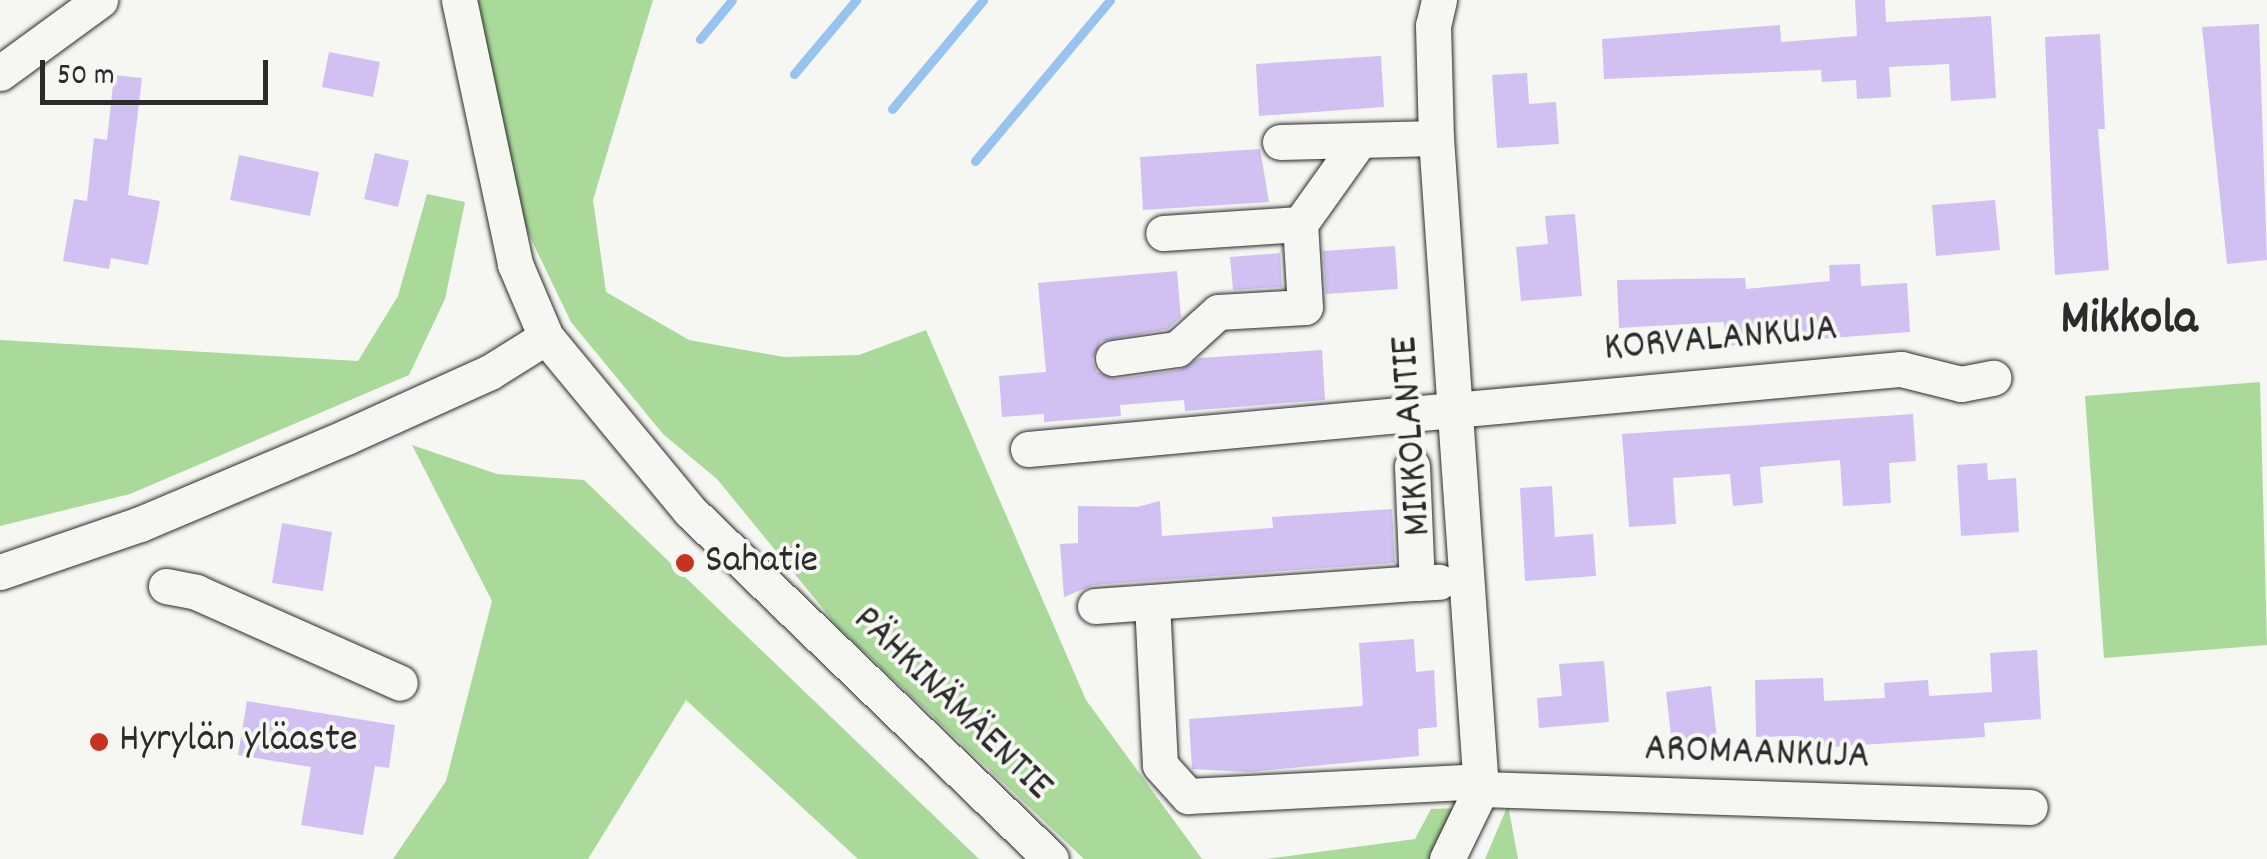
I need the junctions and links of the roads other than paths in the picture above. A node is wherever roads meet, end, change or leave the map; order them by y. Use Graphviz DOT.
graph roads {
  1 [pos="100,0"];
  2 [pos="458,0"];
  3 [pos="1439,0"];
  4 [pos="0,74"];
  5 [pos="1436,138"];
  6 [pos="1360,140"];
  7 [pos="1280,142"];
  8 [pos="1300,224"];
  9 [pos="1163,233"];
  10 [pos="546,337"];
  11 [pos="1112,358"];
  12 [pos="1993,378"];
  13 [pos="1454,408"];
  14 [pos="1028,449"];
  15 [pos="1412,466"];
  16 [pos="0,572"];
  17 [pos="1466,582"];
  18 [pos="1416,583"];
  19 [pos="166,586"];
  20 [pos="1152,602"];
  21 [pos="1095,606"];
  22 [pos="400,683"];
  23 [pos="1481,789"];
  24 [pos="2030,807"];
  25 [pos="1050,859"];
  26 [pos="1447,859"];
  1 -- 4 [label="street"];
  2 -- 10 [label="street, PÄHKINÄMÄENTIE"];
  3 -- 5 [label="street, MIKKOLANTIE"];
  5 -- 6 [label="street"];
  5 -- 13 [label="street, MIKKOLANTIE"];
  6 -- 7 [label="street"];
  6 -- 8 [label="street"];
  8 -- 9 [label="street"];
  8 -- 11 [label="street"];
  10 -- 16 [label="street"];
  10 -- 25 [label="street, PÄHKINÄMÄENTIE"];
  12 -- 13 [label="street, KORVALANKUJA"];
  13 -- 14 [label="street, KORVALANKUJA"];
  13 -- 17 [label="street, MIKKOLANTIE"];
  15 -- 18 [label="street"];
  17 -- 18 [label="street"];
  17 -- 23 [label="street, MIKKOLANTIE"];
  18 -- 20 [label="street"];
  19 -- 22 [label="street"];
  20 -- 21 [label="street"];
  20 -- 23 [label="street, AROMAANKUJA"];
  23 -- 24 [label="street, AROMAANKUJA"];
  23 -- 26 [label="street"];
}
